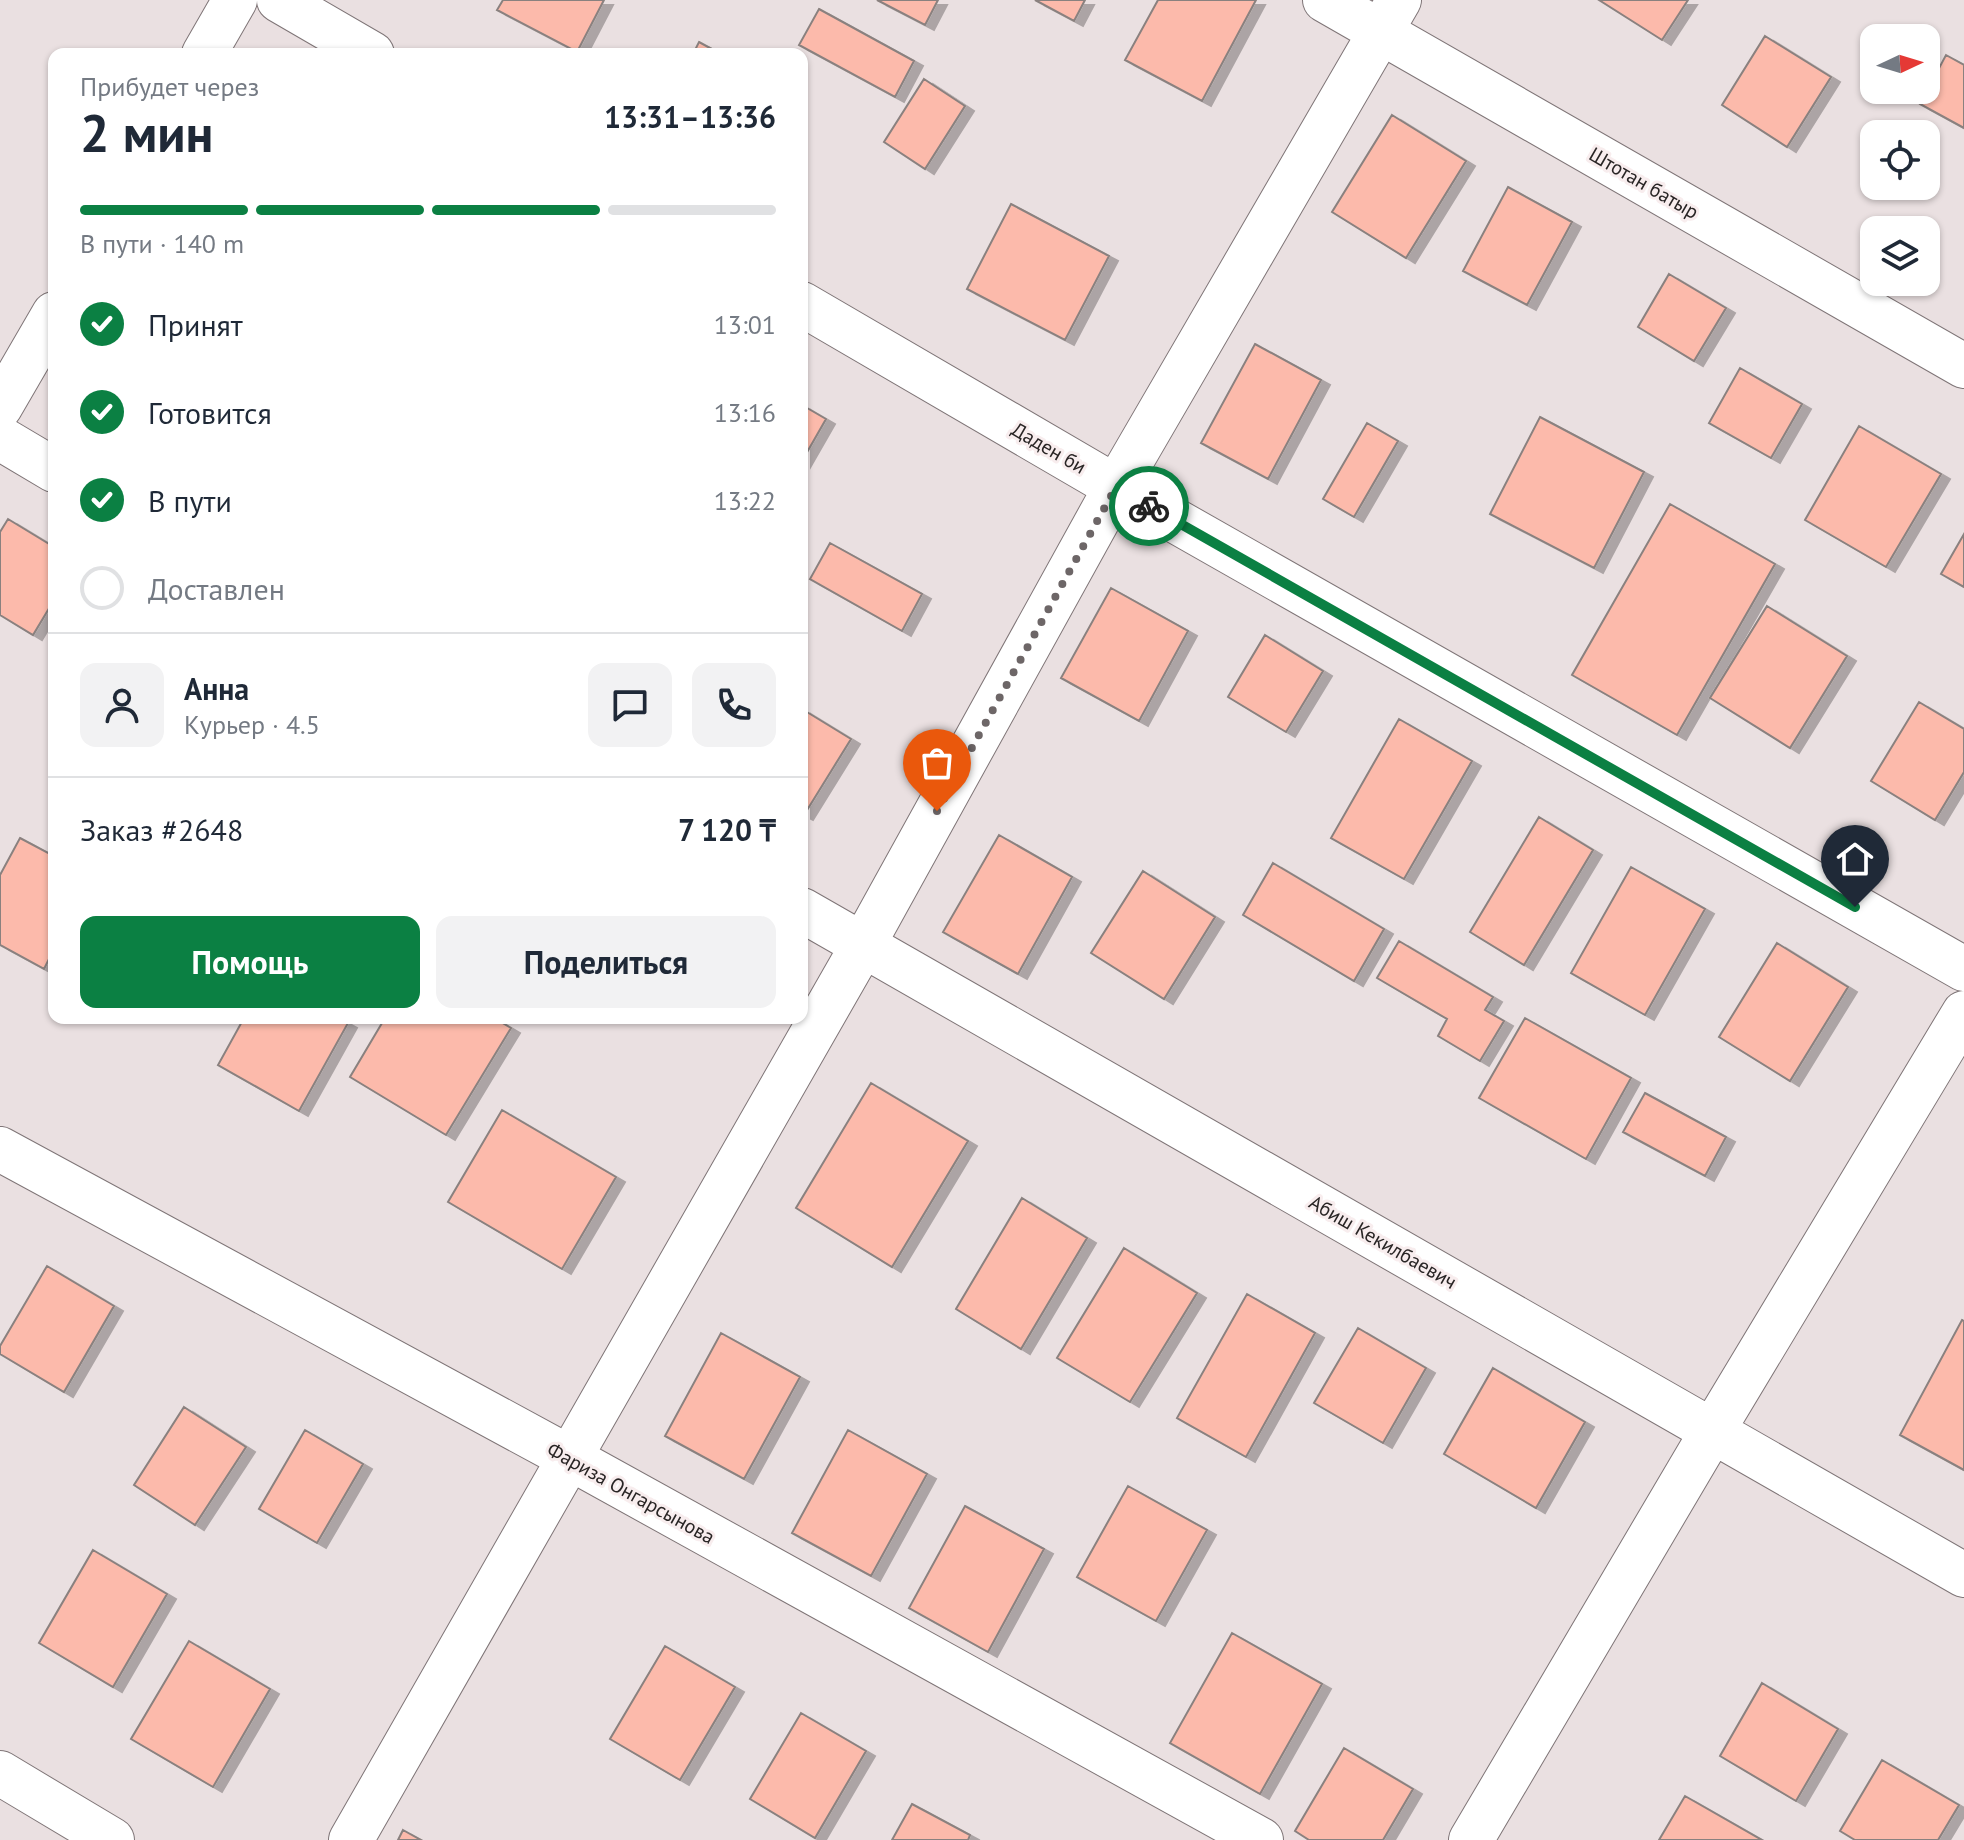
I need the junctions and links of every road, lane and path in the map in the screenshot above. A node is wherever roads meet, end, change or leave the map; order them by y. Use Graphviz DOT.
graph roads {
  1 [pos="235,0"];
  2 [pos="279,0"];
  3 [pos="1325,0"];
  4 [pos="1390,16"];
  5 [pos="207,48"];
  6 [pos="362,48"];
  7 [pos="808,307"];
  8 [pos="48,324"];
  9 [pos="1964,366"];
  10 [pos="0,407"];
  11 [pos="0,438"];
  12 [pos="48,466"];
  13 [pos="1116,487"];
  14 [pos="808,913"];
  15 [pos="863,945"];
  16 [pos="1964,969"];
  17 [pos="1964,1013"];
  18 [pos="0,1149"];
  19 [pos="1713,1430"];
  20 [pos="570,1458"];
  21 [pos="1964,1575"];
  22 [pos="0,1773"];
  23 [pos="112,1840"];
  24 [pos="351,1840"];
  25 [pos="1261,1840"];
  26 [pos="1471,1840"];
  1 -- 5 [label="street"];
  2 -- 6 [label="street"];
  3 -- 4 [label="street, Штотан батыр"];
  4 -- 9 [label="street, Штотан батыр"];
  4 -- 13 [label="street"];
  7 -- 13 [label="street, Даден би"];
  8 -- 10 [label="street"];
  11 -- 12 [label="street"];
  13 -- 15 [label="street"];
  13 -- 16 [label="street, Даден би"];
  14 -- 15 [label="street, Абиш Кекилбаевич"];
  15 -- 19 [label="street, Абиш Кекилбаевич"];
  15 -- 20 [label="street"];
  17 -- 19 [label="street"];
  18 -- 20 [label="street, Фариза Онгарсынова"];
  19 -- 21 [label="street, Абиш Кекилбаевич"];
  19 -- 26 [label="street"];
  20 -- 24 [label="street"];
  20 -- 25 [label="street, Фариза Онгарсынова"];
  22 -- 23 [label="street"];
}
